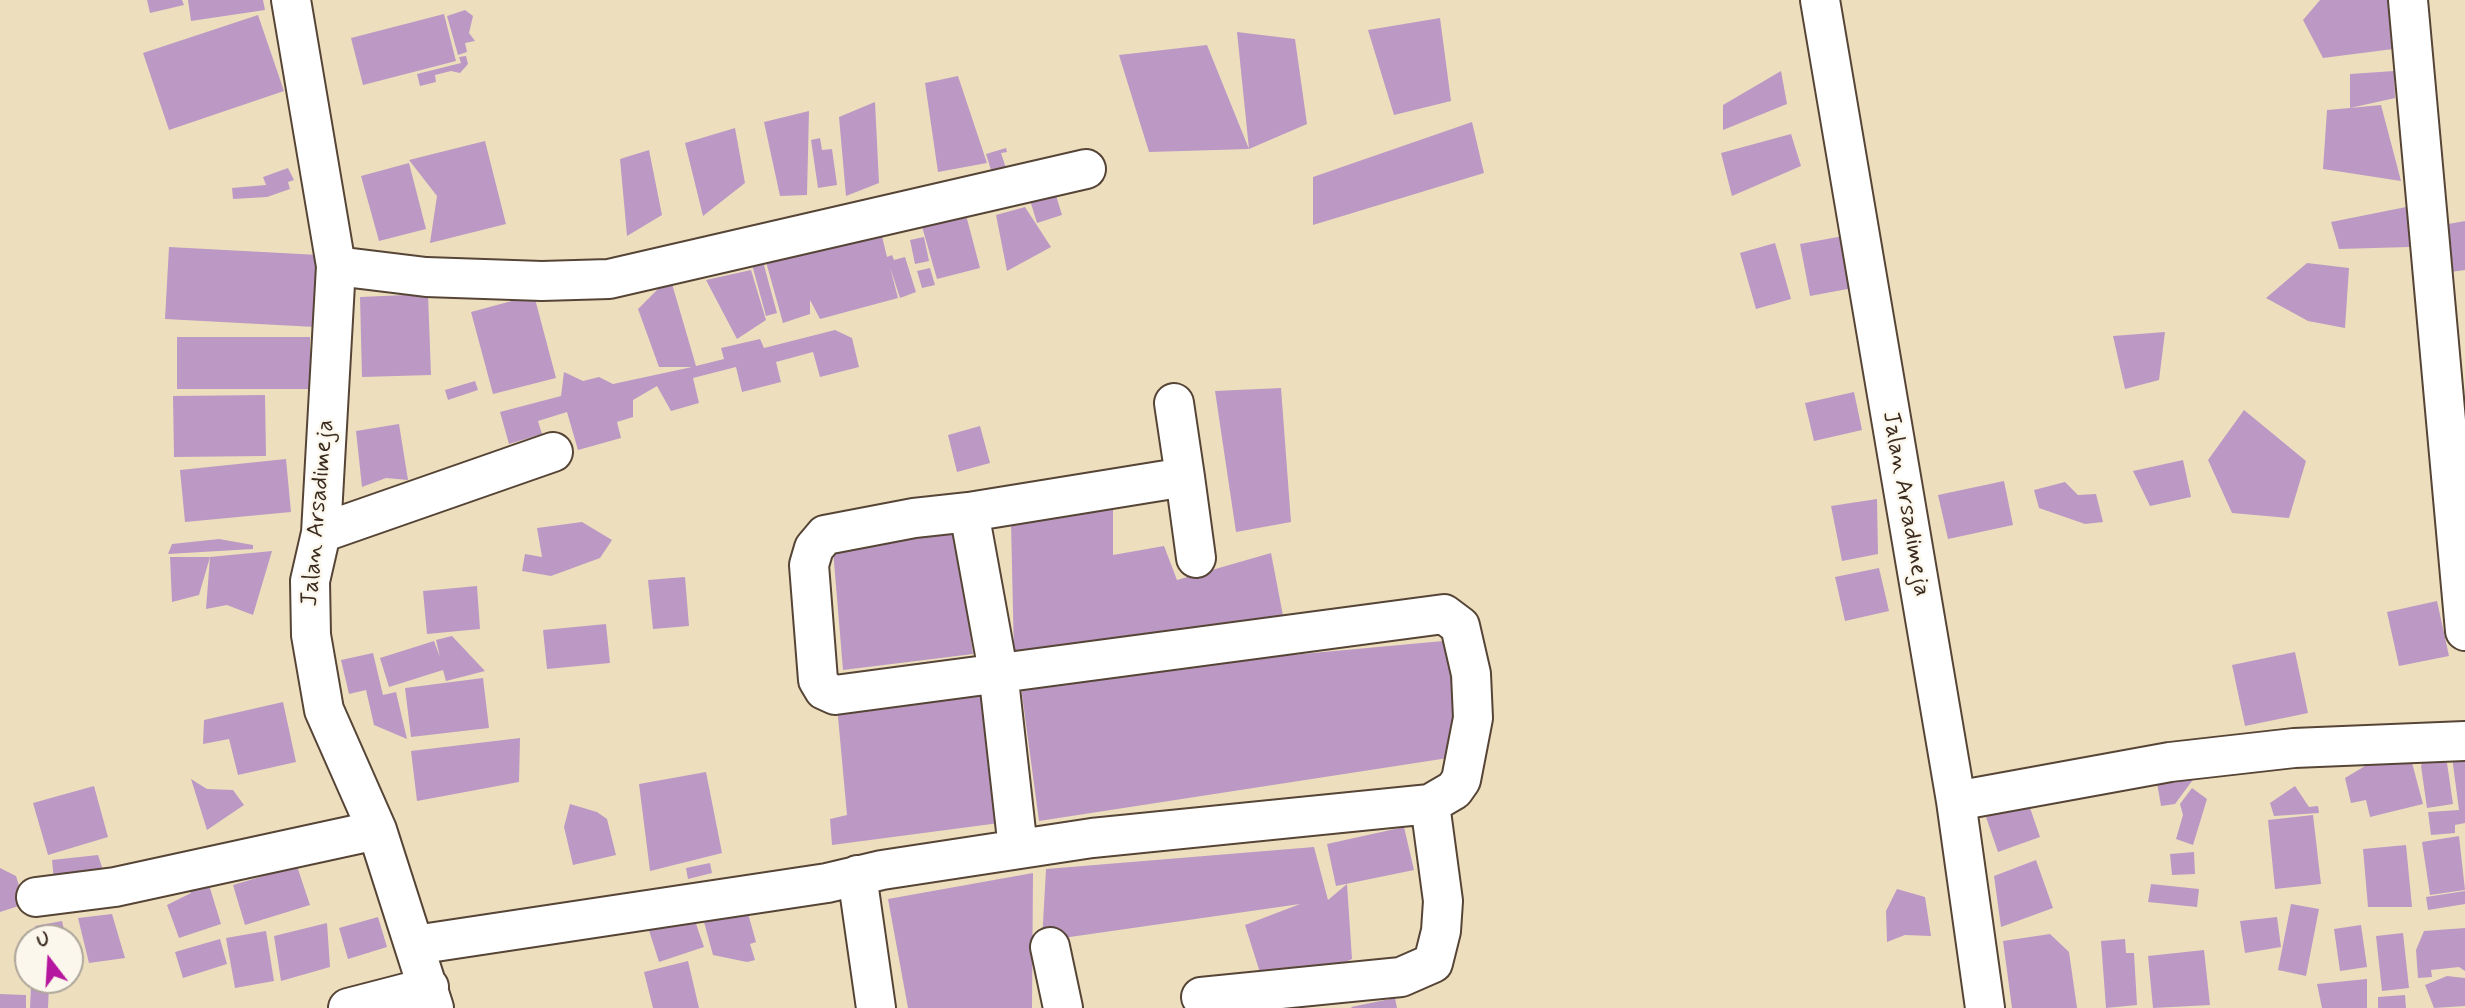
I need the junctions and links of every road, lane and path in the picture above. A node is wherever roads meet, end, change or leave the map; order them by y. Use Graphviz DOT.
graph roads {
  1 [pos="291,0"];
  2 [pos="1820,0"];
  3 [pos="2408,0"];
  4 [pos="1086,169"];
  5 [pos="336,266"];
  6 [pos="1174,403"];
  7 [pos="553,452"];
  8 [pos="1185,477"];
  9 [pos="969,512"];
  10 [pos="321,534"];
  11 [pos="1196,558"];
  12 [pos="2465,631"];
  13 [pos="998,671"];
  14 [pos="2465,741"];
  15 [pos="1955,801"];
  16 [pos="1430,804"];
  17 [pos="377,830"];
  18 [pos="1018,849"];
  19 [pos="857,875"];
  20 [pos="36,897"];
  21 [pos="415,946"];
  22 [pos="1050,947"];
  23 [pos="1201,997"];
  24 [pos="432,998"];
  25 [pos="348,1008"];
  26 [pos="876,1008"];
  27 [pos="1063,1008"];
  28 [pos="1985,1008"];
  1 -- 5 [label="street, Jalan Arsadimeja"];
  2 -- 15 [label="street, Jalan Arsadimeja"];
  3 -- 12 [label="street"];
  4 -- 5 [label="street"];
  5 -- 10 [label="street, Jalan Arsadimeja"];
  6 -- 8 [label="street"];
  7 -- 10 [label="street"];
  8 -- 9 [label="street"];
  8 -- 11 [label="street"];
  9 -- 13 [label="street"];
  9 -- 13 [label="street"];
  10 -- 17 [label="street, Jalan Arsadimeja"];
  13 -- 16 [label="street"];
  13 -- 18 [label="street"];
  14 -- 15 [label="street"];
  15 -- 28 [label="street, Jalan Arsadimeja"];
  16 -- 18 [label="street"];
  16 -- 23 [label="street"];
  17 -- 20 [label="street"];
  17 -- 21 [label="street, Jalan Arsadimeja"];
  18 -- 19 [label="street"];
  19 -- 21 [label="street"];
  19 -- 26 [label="street"];
  21 -- 24 [label="street, Jalan Arsadimeja"];
  22 -- 27 [label="street"];
  24 -- 25 [label="street"];
}
